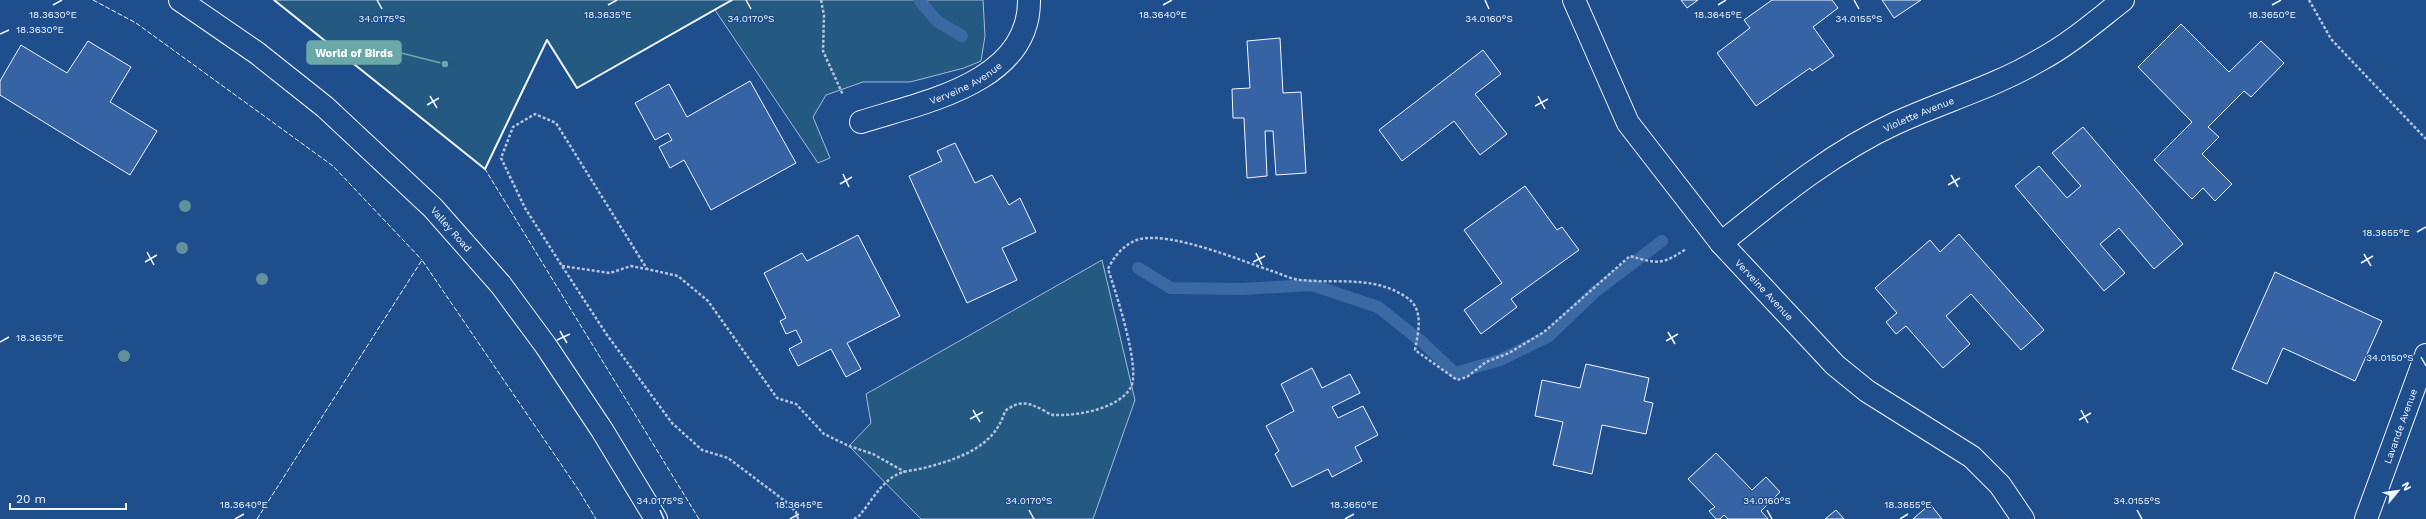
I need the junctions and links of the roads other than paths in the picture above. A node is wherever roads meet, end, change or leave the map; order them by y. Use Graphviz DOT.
graph roads {
  1 [pos="180,0"];
  2 [pos="1029,0"];
  3 [pos="1574,0"];
  4 [pos="2123,0"];
  5 [pos="861,122"];
  6 [pos="1716,236"];
  7 [pos="2426,356"];
  8 [pos="656,519"];
  9 [pos="2023,519"];
  10 [pos="2366,519"];
  1 -- 8 [label="street, Valley Road"];
  2 -- 5 [label="street, Verveine Avenue"];
  3 -- 6 [label="street, Verveine Avenue"];
  4 -- 6 [label="street, Violette Avenue"];
  6 -- 9 [label="street, Verveine Avenue"];
  7 -- 10 [label="street, Lavande Avenue"];
}
